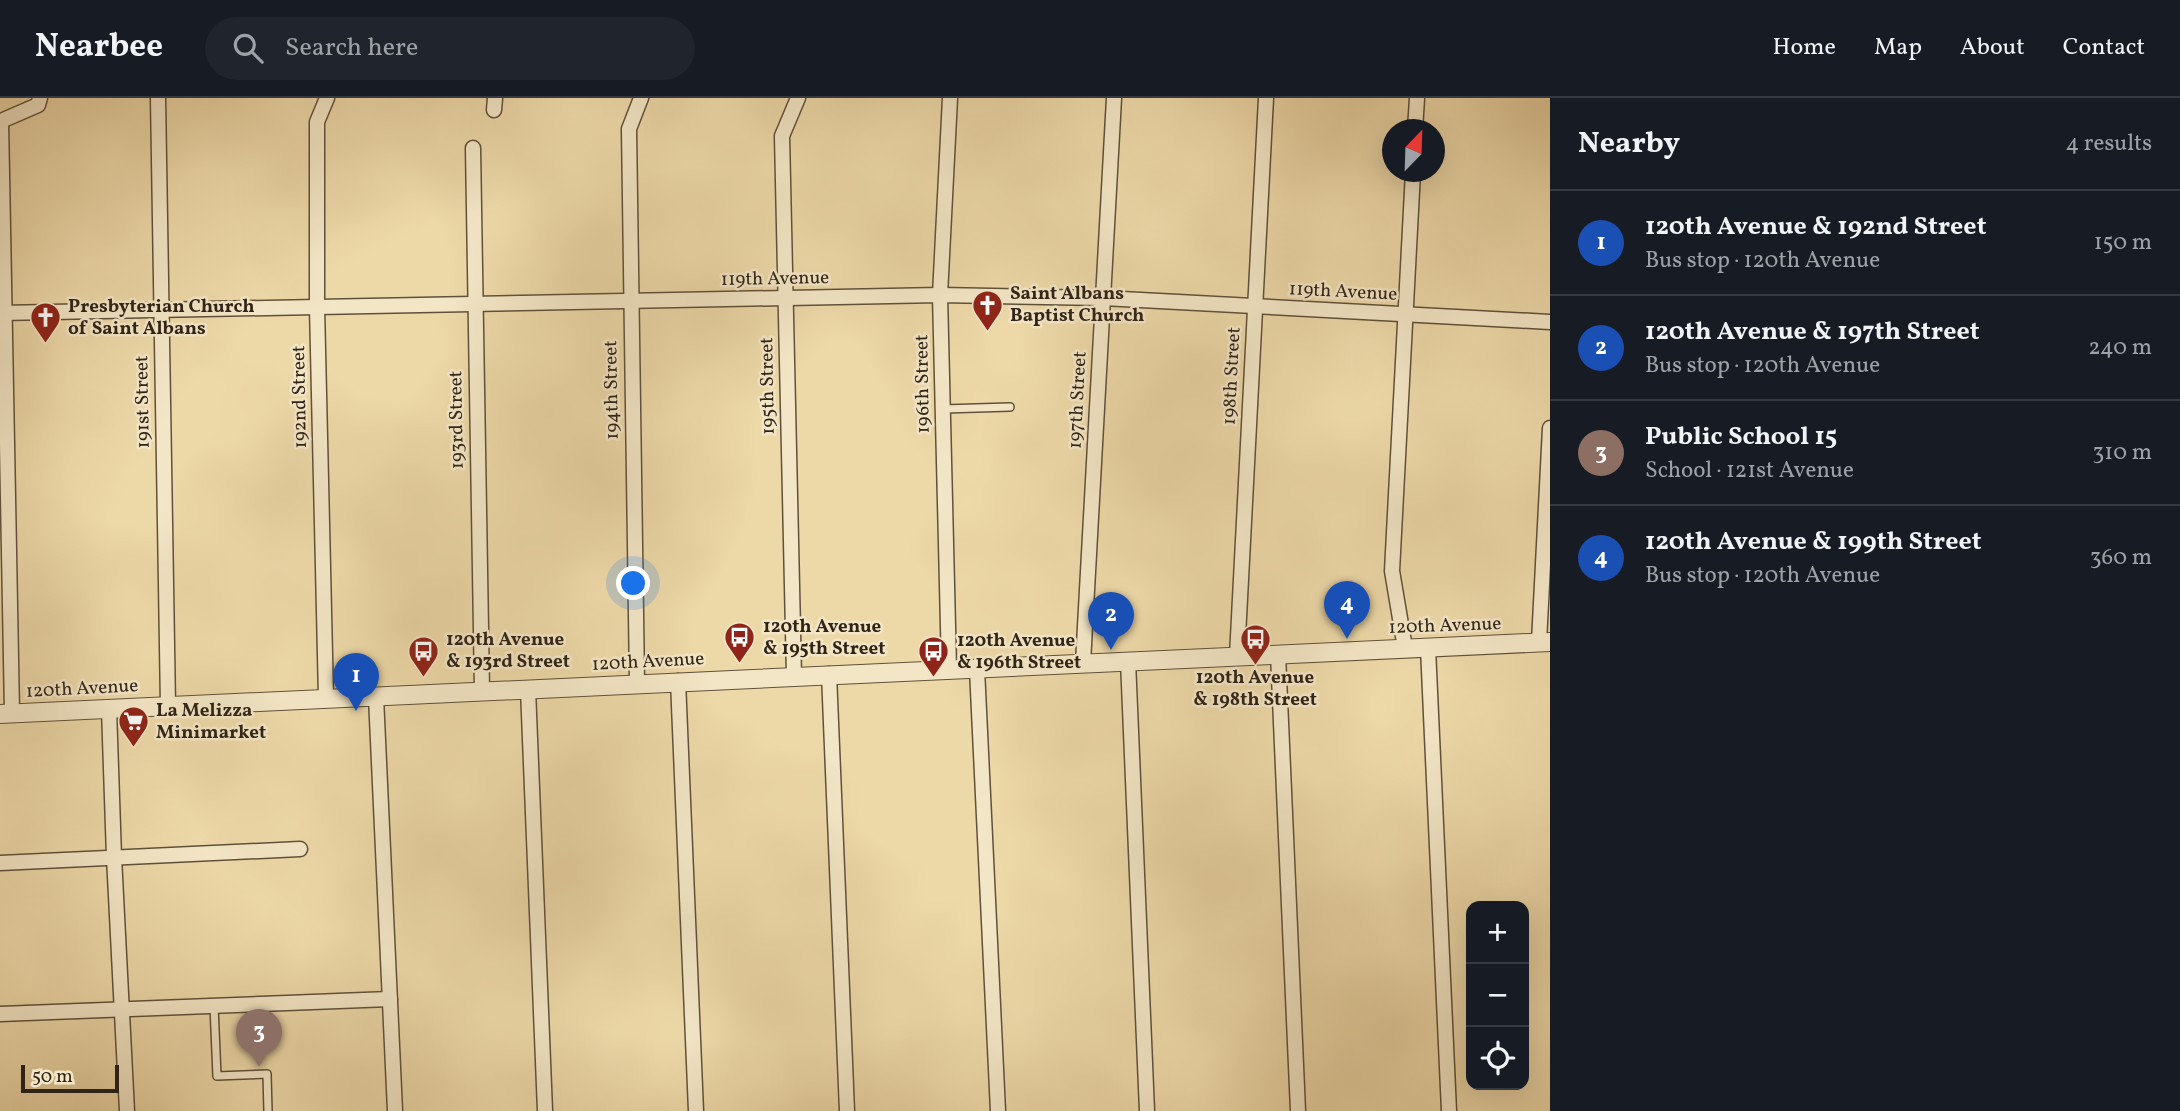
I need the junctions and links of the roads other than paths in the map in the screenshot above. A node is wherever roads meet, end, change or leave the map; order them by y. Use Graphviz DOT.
graph roads {
  1 [pos="40,98"];
  2 [pos="158,98"];
  3 [pos="327,98"];
  4 [pos="641,98"];
  5 [pos="798,98"];
  6 [pos="950,98"];
  7 [pos="1114,98"];
  8 [pos="1266,98"];
  9 [pos="1416,98"];
  10 [pos="1415,119"];
  11 [pos="473,148"];
  12 [pos="1412,182"];
  13 [pos="940,295"];
  14 [pos="785,298"];
  15 [pos="1103,298"];
  16 [pos="630,301"];
  17 [pos="474,304"];
  18 [pos="1255,306"];
  19 [pos="317,307"];
  20 [pos="161,310"];
  21 [pos="2,313"];
  22 [pos="1405,314"];
  23 [pos="1550,322"];
  24 [pos="1010,407"];
  25 [pos="943,409"];
  26 [pos="1550,428"];
  27 [pos="1545,642"];
  28 [pos="1405,648"];
  29 [pos="1428,648"];
  30 [pos="1278,654"];
  31 [pos="1237,656"];
  32 [pos="1128,661"];
  33 [pos="1083,663"];
  34 [pos="949,668"];
  35 [pos="977,668"];
  36 [pos="828,674"];
  37 [pos="794,676"];
  38 [pos="678,681"];
  39 [pos="637,683"];
  40 [pos="528,690"];
  41 [pos="482,691"];
  42 [pos="376,697"];
  43 [pos="326,698"];
  44 [pos="168,706"];
  45 [pos="109,709"];
  46 [pos="6,714"];
  47 [pos="300,849"];
  48 [pos="114,858"];
  49 [pos="0,863"];
  50 [pos="390,999"];
  51 [pos="214,1005"];
  52 [pos="122,1008"];
  53 [pos="0,1014"];
  54 [pos="127,1111"];
  55 [pos="268,1111"];
  56 [pos="395,1111"];
  57 [pos="545,1111"];
  58 [pos="696,1111"];
  59 [pos="847,1111"];
  60 [pos="998,1111"];
  61 [pos="1147,1111"];
  62 [pos="1298,1111"];
  63 [pos="1449,1111"];
  1 -- 21 [label="street"];
  2 -- 20 [label="street, 191st Street"];
  3 -- 19 [label="street, 192nd Street"];
  4 -- 16 [label="street, 194th Street"];
  5 -- 14 [label="street, 195th Street"];
  6 -- 13 [label="street, 196th Street"];
  7 -- 15 [label="street, 197th Street"];
  8 -- 18 [label="street, 198th Street"];
  9 -- 10 [label="street"];
  11 -- 17 [label="street, 193rd Street"];
  12 -- 22 [label="street"];
  13 -- 14 [label="street, 119th Avenue"];
  13 -- 15 [label="street, 119th Avenue"];
  13 -- 25 [label="street, 196th Street"];
  14 -- 16 [label="street, 119th Avenue"];
  14 -- 37 [label="street, 195th Street"];
  15 -- 18 [label="street, 119th Avenue"];
  15 -- 33 [label="street, 197th Street"];
  16 -- 17 [label="street, 119th Avenue"];
  16 -- 39 [label="street, 194th Street"];
  17 -- 19 [label="street, 119th Avenue"];
  17 -- 41 [label="street, 193rd Street"];
  18 -- 22 [label="street, 119th Avenue"];
  18 -- 31 [label="street, 198th Street"];
  19 -- 20 [label="street, 119th Avenue"];
  19 -- 43 [label="street, 192nd Street"];
  20 -- 21 [label="street, 119th Avenue"];
  20 -- 44 [label="street, 191st Street"];
  21 -- 46 [label="street"];
  22 -- 23 [label="street, 119th Avenue"];
  22 -- 28 [label="street"];
  24 -- 25 [label="lane"];
  25 -- 34 [label="street, 196th Street"];
  26 -- 27 [label="street"];
  27 -- 29 [label="street, 120th Avenue"];
  28 -- 29 [label="street, 120th Avenue"];
  28 -- 30 [label="street, 120th Avenue"];
  29 -- 63 [label="street"];
  30 -- 31 [label="street, 120th Avenue"];
  30 -- 62 [label="street"];
  31 -- 32 [label="street, 120th Avenue"];
  32 -- 33 [label="street, 120th Avenue"];
  32 -- 61 [label="street"];
  33 -- 35 [label="street, 120th Avenue"];
  34 -- 35 [label="street, 120th Avenue"];
  34 -- 36 [label="street, 120th Avenue"];
  35 -- 60 [label="street"];
  36 -- 37 [label="street, 120th Avenue"];
  36 -- 59 [label="street"];
  37 -- 38 [label="street, 120th Avenue"];
  38 -- 39 [label="street, 120th Avenue"];
  38 -- 58 [label="street"];
  39 -- 40 [label="street, 120th Avenue"];
  40 -- 41 [label="street, 120th Avenue"];
  40 -- 57 [label="street"];
  41 -- 42 [label="street, 120th Avenue"];
  42 -- 43 [label="street, 120th Avenue"];
  42 -- 50 [label="street"];
  43 -- 44 [label="street, 120th Avenue"];
  44 -- 45 [label="street, 120th Avenue"];
  45 -- 46 [label="street, 120th Avenue"];
  45 -- 48 [label="street"];
  47 -- 48 [label="street"];
  48 -- 49 [label="street"];
  48 -- 52 [label="street"];
  50 -- 51 [label="street"];
  50 -- 56 [label="street"];
  51 -- 52 [label="street"];
  51 -- 55 [label="lane"];
  52 -- 53 [label="street"];
  52 -- 54 [label="street"];
}
